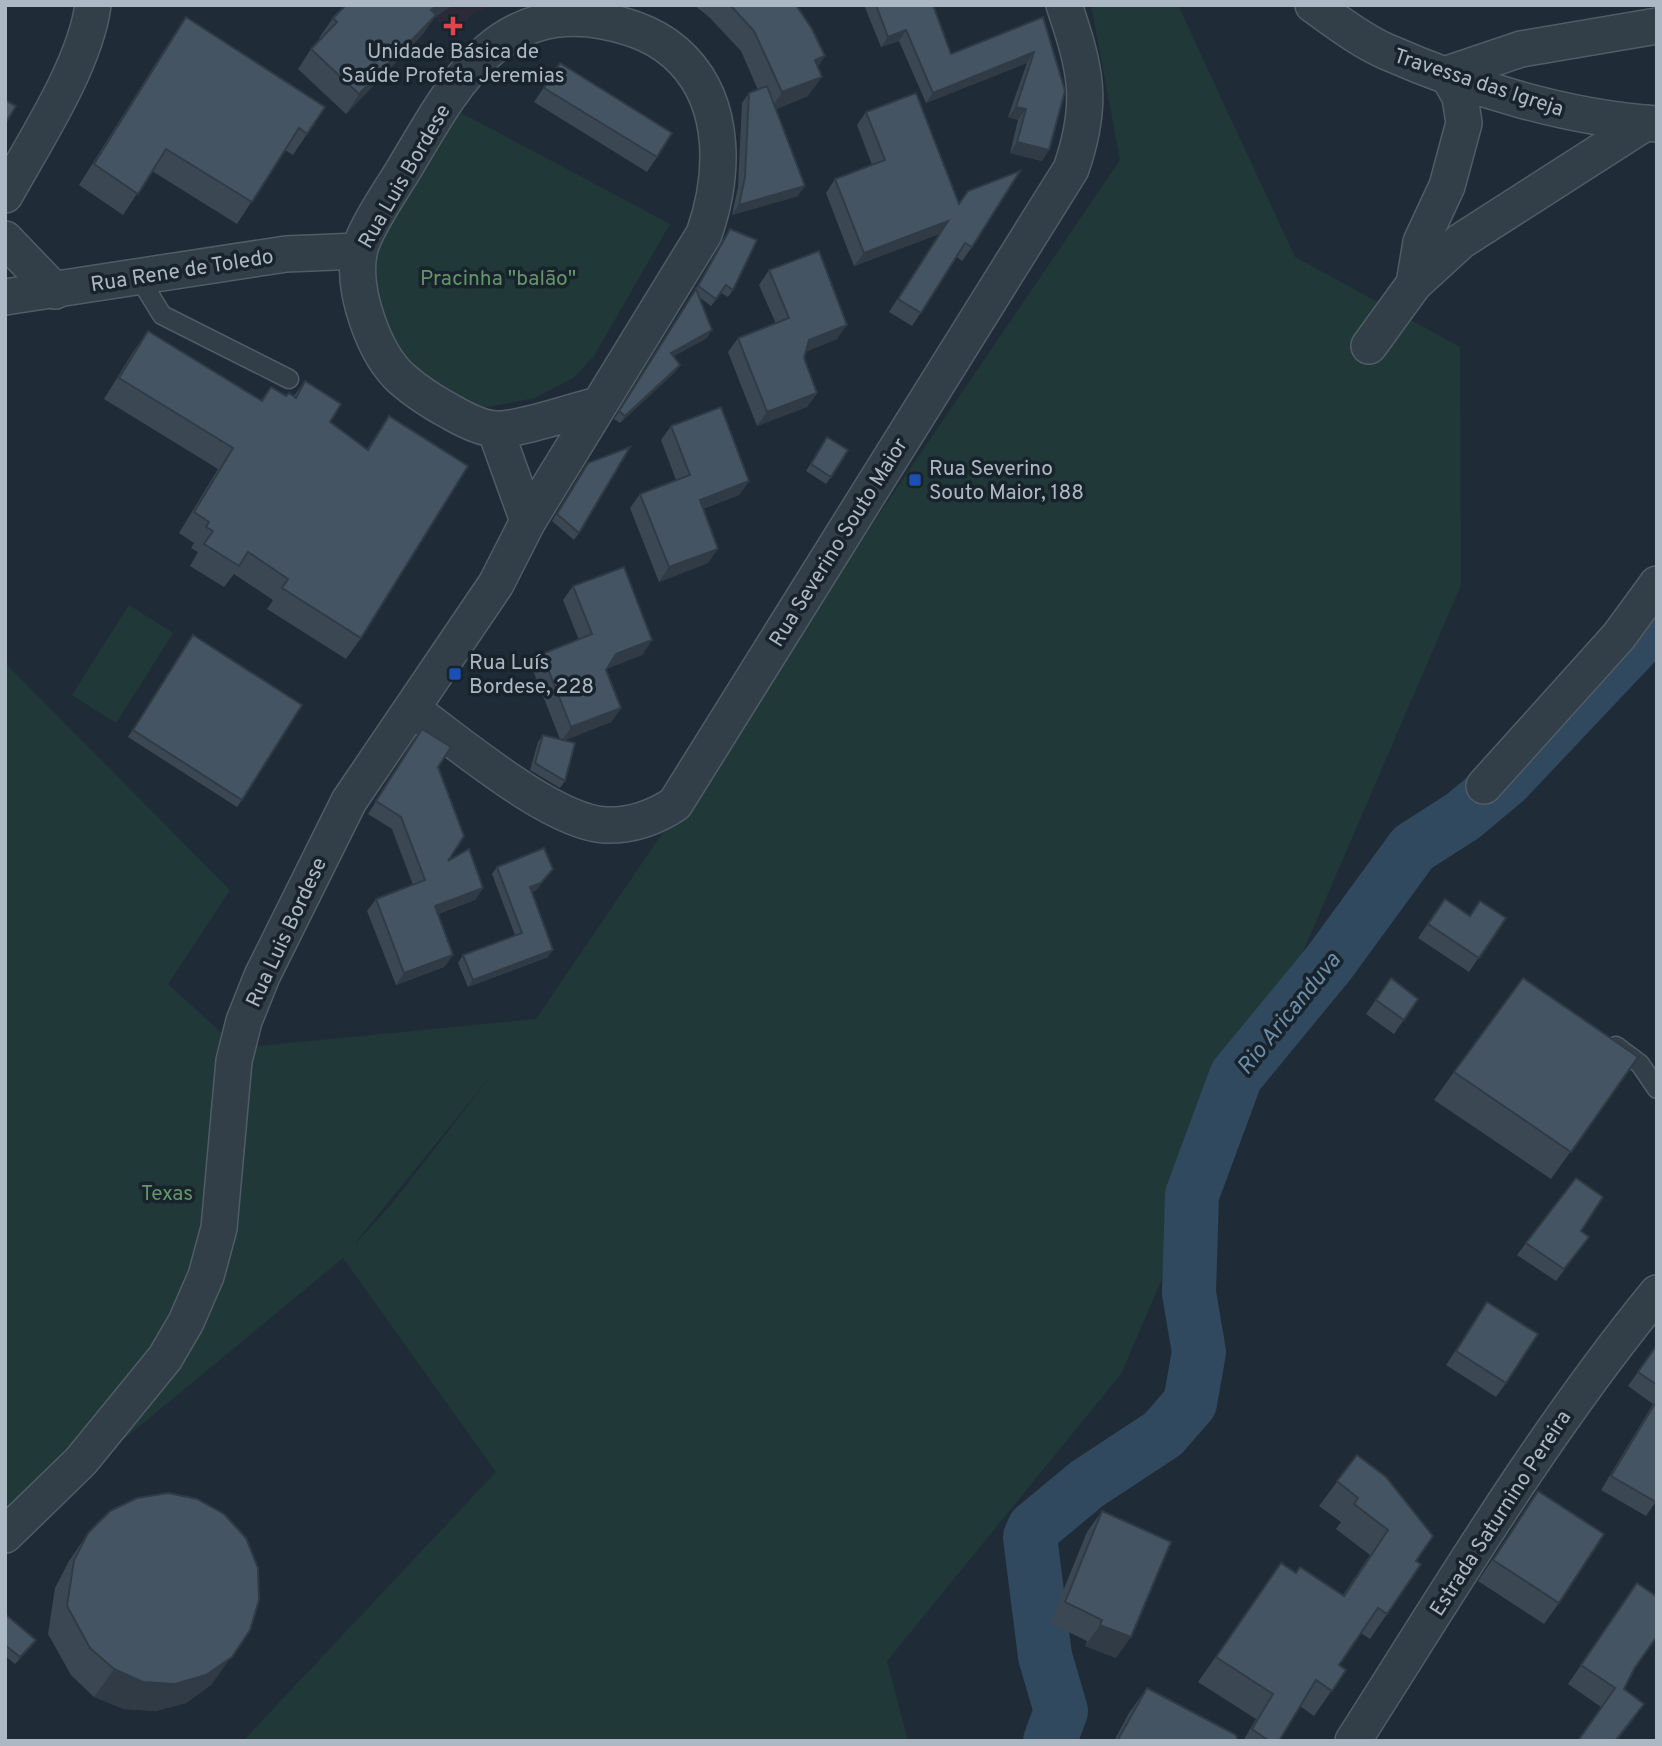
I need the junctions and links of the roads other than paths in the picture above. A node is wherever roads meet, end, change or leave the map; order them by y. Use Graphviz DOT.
graph roads {
  1 [pos="93,5"];
  2 [pos="1064,5"];
  3 [pos="1313,5"];
  4 [pos="1657,26"];
  5 [pos="1447,74"];
  6 [pos="1651,123"];
  7 [pos="5,195"];
  8 [pos="5,239"];
  9 [pos="359,251"];
  10 [pos="138,276"];
  11 [pos="1414,284"];
  12 [pos="55,291"];
  13 [pos="5,297"];
  14 [pos="1368,346"];
  15 [pos="289,379"];
  16 [pos="598,405"];
  17 [pos="495,429"];
  18 [pos="528,521"];
  19 [pos="1657,584"];
  20 [pos="413,710"];
  21 [pos="1484,786"];
  22 [pos="1597,1032"];
  23 [pos="1657,1089"];
  24 [pos="1657,1293"];
  25 [pos="5,1535"];
  26 [pos="1353,1741"];
  1 -- 7 [label="street"];
  2 -- 20 [label="street, Rua Severino Souto Maior"];
  3 -- 5 [label="street, Travessa das Igreja"];
  4 -- 5 [label="street"];
  5 -- 6 [label="street, Travessa das Igreja"];
  5 -- 11 [label="street"];
  6 -- 11 [label="street"];
  8 -- 12 [label="street"];
  9 -- 10 [label="street, Rua Rene de Toledo"];
  9 -- 16 [label="street, Rua Luis Bordese"];
  9 -- 17 [label="street, Rua Luis Bordese"];
  10 -- 12 [label="street, Rua Rene de Toledo"];
  10 -- 15 [label="lane"];
  11 -- 14 [label="street"];
  12 -- 13 [label="street, Rua Rene de Toledo"];
  16 -- 17 [label="street"];
  16 -- 18 [label="street, Rua Luis Bordese"];
  17 -- 18 [label="street"];
  18 -- 20 [label="street, Rua Luis Bordese"];
  19 -- 21 [label="street"];
  20 -- 25 [label="street, Rua Luis Bordese"];
  22 -- 23 [label="lane"];
  24 -- 26 [label="street, Estrada Saturnino Pereira"];
}
